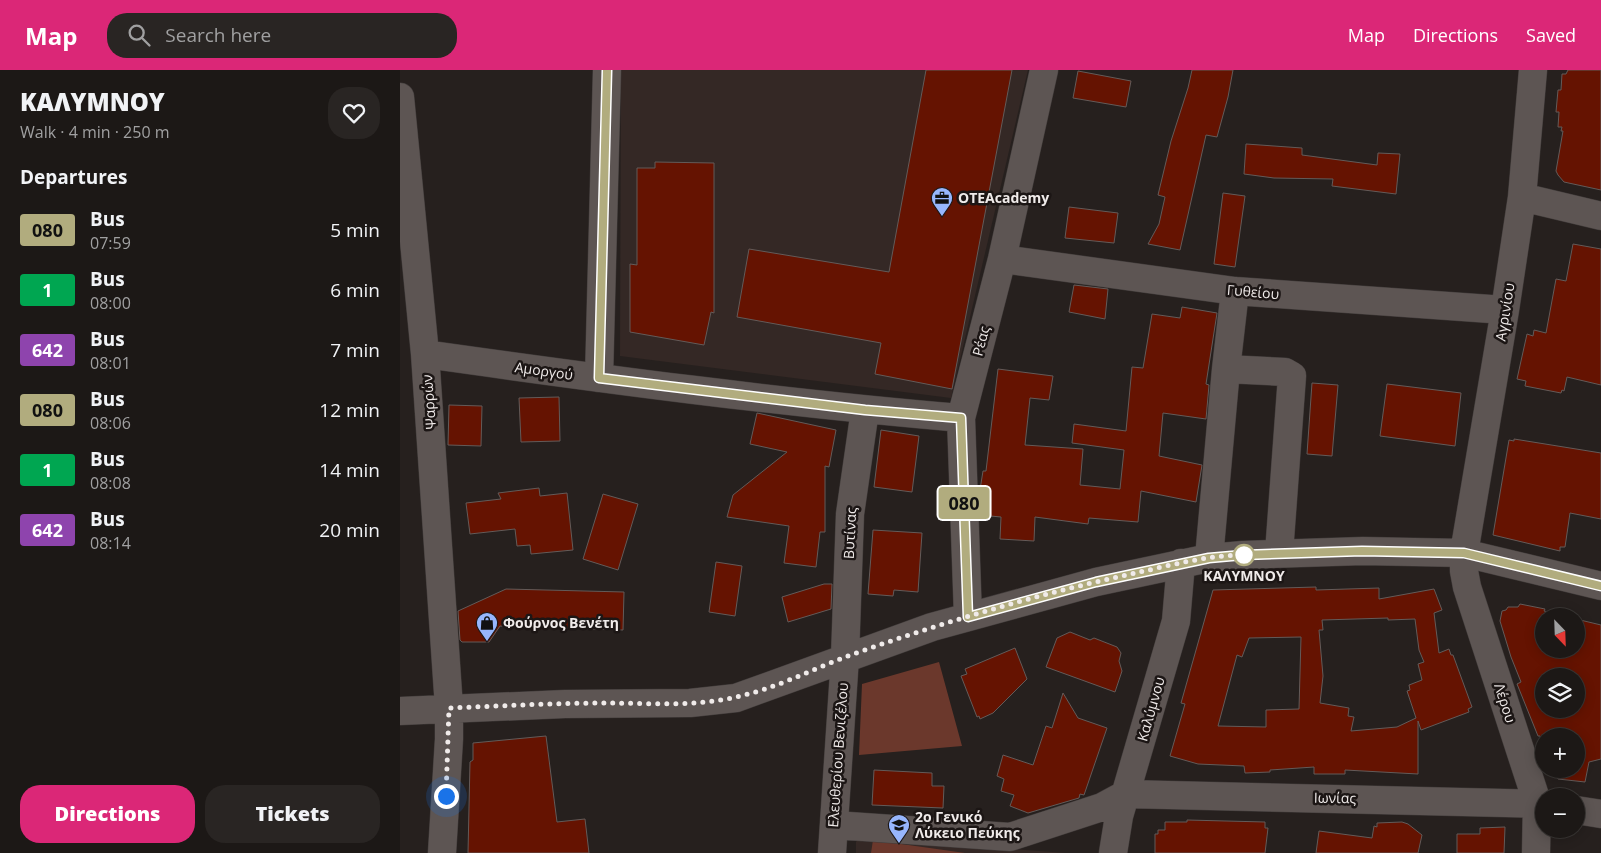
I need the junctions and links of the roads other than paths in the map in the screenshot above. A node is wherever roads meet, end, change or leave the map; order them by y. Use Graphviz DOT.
graph roads {
  1 [pos="607,70"];
  2 [pos="1044,70"];
  3 [pos="1533,70"];
  4 [pos="400,97"];
  5 [pos="1522,197"];
  6 [pos="1601,216"];
  7 [pos="1002,259"];
  8 [pos="1235,291"];
  9 [pos="1505,310"];
  10 [pos="425,354"];
  11 [pos="1226,369"];
  12 [pos="599,378"];
  13 [pos="865,410"];
  14 [pos="961,418"];
  15 [pos="1279,553"];
  16 [pos="1464,553"];
  17 [pos="1209,558"];
  18 [pos="1181,564"];
  19 [pos="1601,586"];
  20 [pos="968,617"];
  21 [pos="845,657"];
  22 [pos="449,708"];
  23 [pos="400,711"];
  24 [pos="1535,788"];
  25 [pos="1535,803"];
  26 [pos="1122,805"];
  27 [pos="1585,811"];
  28 [pos="1601,814"];
  29 [pos="834,825"];
  30 [pos="1537,838"];
  31 [pos="442,853"];
  32 [pos="832,853"];
  33 [pos="1113,853"];
  34 [pos="1536,853"];
  1 -- 12 [label="street"];
  2 -- 7 [label="street, Ρέας"];
  3 -- 5 [label="street, Αγρινίου"];
  4 -- 10 [label="street, Ψαρρών"];
  5 -- 6 [label="street"];
  5 -- 9 [label="street, Αγρινίου"];
  7 -- 8 [label="street, Γυθείου"];
  7 -- 14 [label="street, Ρέας"];
  8 -- 9 [label="street, Γυθείου"];
  8 -- 11 [label="street"];
  9 -- 16 [label="street, Αγρινίου"];
  10 -- 12 [label="street, Αμοργού"];
  10 -- 22 [label="street, Ψαρρών"];
  11 -- 15 [label="street"];
  11 -- 17 [label="street"];
  12 -- 13 [label="street, Αμοργού"];
  13 -- 14 [label="street, Αμοργού"];
  13 -- 21 [label="street, Βυτίνας"];
  14 -- 20 [label="street, Ρέας"];
  15 -- 16 [label="street"];
  15 -- 17 [label="street"];
  16 -- 19 [label="street"];
  16 -- 24 [label="street, Λέρου"];
  17 -- 18 [label="street"];
  18 -- 20 [label="street"];
  18 -- 26 [label="street, Καλύμνου"];
  20 -- 21 [label="street"];
  21 -- 22 [label="street"];
  21 -- 29 [label="street, Ελευθερίου Βενιζέλου"];
  22 -- 23 [label="street"];
  22 -- 31 [label="street, Ψαρρών"];
  25 -- 26 [label="street, Ιωνίας"];
  26 -- 29 [label="street"];
  26 -- 33 [label="street, Καλύμνου"];
  27 -- 28 [label="street"];
  29 -- 32 [label="street, Ελευθερίου Βενιζέλου"];
  30 -- 34 [label="street, Λέρου"];
}
